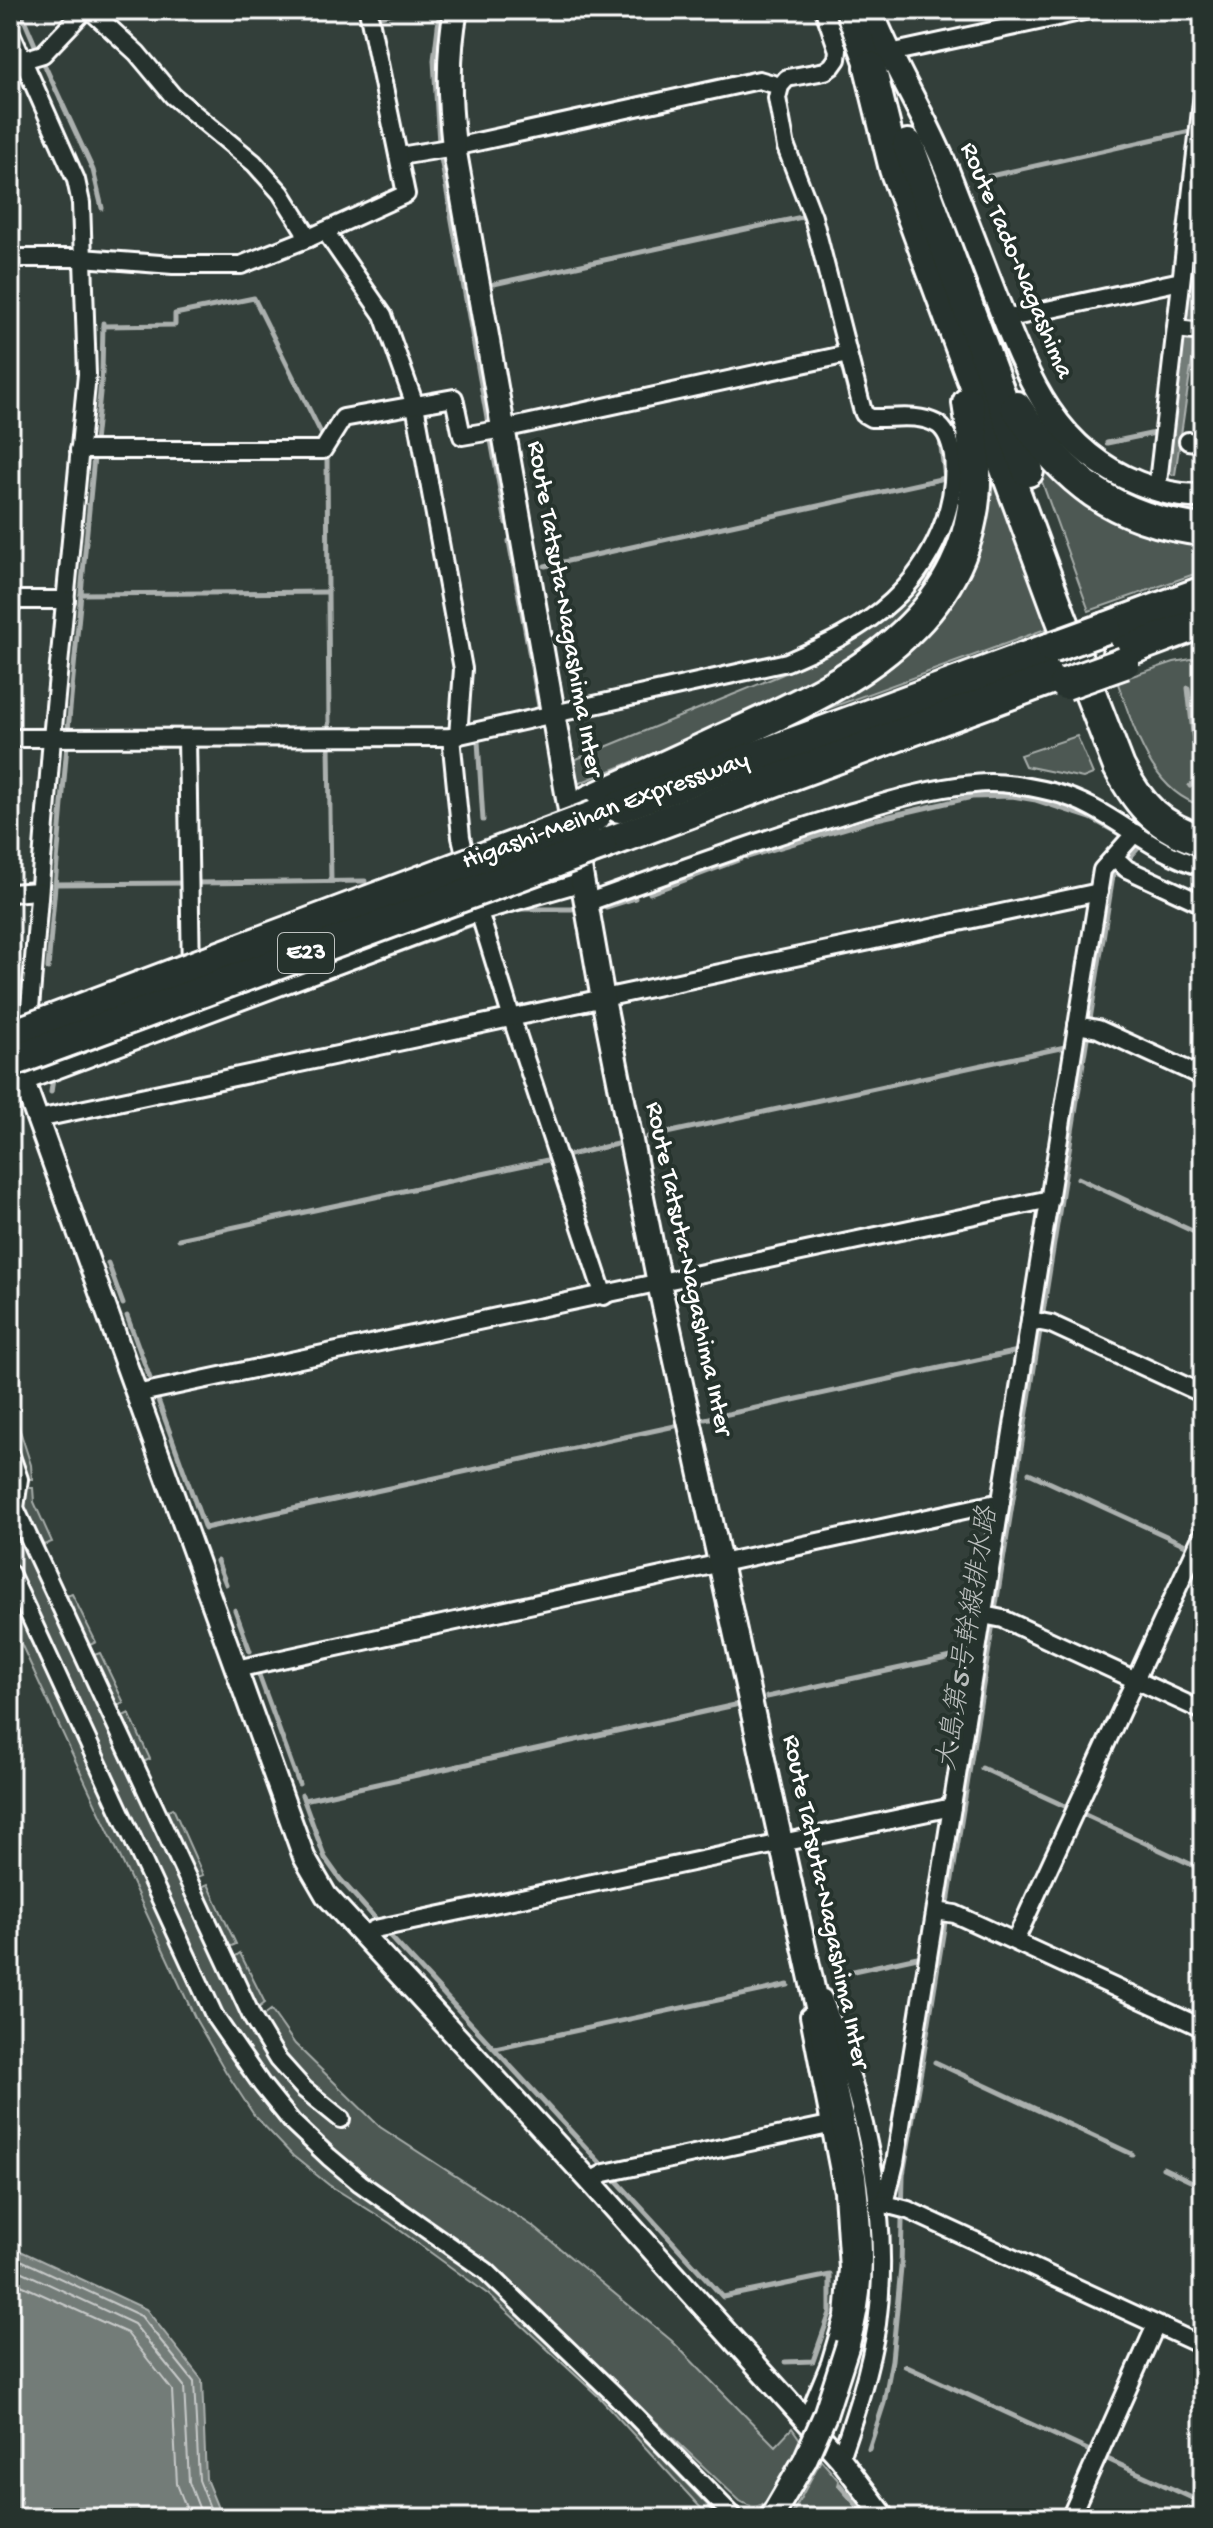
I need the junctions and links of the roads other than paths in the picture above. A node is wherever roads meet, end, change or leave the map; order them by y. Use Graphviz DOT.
graph roads {
  1 [pos="88,10"];
  2 [pos="368,10"];
  3 [pos="456,10"];
  4 [pos="824,10"];
  5 [pos="849,10"];
  6 [pos="871,10"];
  7 [pos="1089,10"];
  8 [pos="10,31"];
  9 [pos="23,60"];
  10 [pos="880,60"];
  11 [pos="780,86"];
  12 [pos="1203,93"];
  13 [pos="454,147"];
  14 [pos="400,156"];
  15 [pos="1196,200"];
  16 [pos="325,231"];
  17 [pos="309,238"];
  18 [pos="10,258"];
  19 [pos="82,258"];
  20 [pos="1181,281"];
  21 [pos="1005,319"];
  22 [pos="1178,329"];
  23 [pos="1202,332"];
  24 [pos="971,344"];
  25 [pos="848,354"];
  26 [pos="415,405"];
  27 [pos="503,429"];
  28 [pos="79,450"];
  29 [pos="1157,491"];
  30 [pos="1203,496"];
  31 [pos="1203,530"];
  32 [pos="1203,592"];
  33 [pos="10,600"];
  34 [pos="66,600"];
  35 [pos="1203,622"];
  36 [pos="1203,645"];
  37 [pos="1116,648"];
  38 [pos="1059,669"];
  39 [pos="554,714"];
  40 [pos="454,736"];
  41 [pos="10,738"];
  42 [pos="52,738"];
  43 [pos="187,738"];
  44 [pos="592,808"];
  45 [pos="1203,819"];
  46 [pos="1135,833"];
  47 [pos="1203,841"];
  48 [pos="1119,861"];
  49 [pos="1203,867"];
  50 [pos="39,891"];
  51 [pos="584,892"];
  52 [pos="1099,892"];
  53 [pos="10,893"];
  54 [pos="1203,904"];
  55 [pos="479,912"];
  56 [pos="603,999"];
  57 [pos="191,1019"];
  58 [pos="512,1019"];
  59 [pos="1086,1027"];
  60 [pos="10,1036"];
  61 [pos="1203,1077"];
  62 [pos="15,1078"];
  63 [pos="38,1119"];
  64 [pos="1050,1199"];
  65 [pos="659,1283"];
  66 [pos="604,1296"];
  67 [pos="1039,1322"];
  68 [pos="136,1394"];
  69 [pos="1203,1394"];
  70 [pos="10,1453"];
  71 [pos="1001,1502"];
  72 [pos="1203,1533"];
  73 [pos="721,1562"];
  74 [pos="10,1573"];
  75 [pos="991,1616"];
  76 [pos="236,1669"];
  77 [pos="1136,1680"];
  78 [pos="1203,1711"];
  79 [pos="952,1807"];
  80 [pos="783,1841"];
  81 [pos="943,1912"];
  82 [pos="364,1935"];
  83 [pos="1015,1941"];
  84 [pos="807,1959"];
  85 [pos="1203,2028"];
  86 [pos="341,2119"];
  87 [pos="829,2125"];
  88 [pos="590,2181"];
  89 [pos="884,2205"];
  90 [pos="1156,2325"];
  91 [pos="1203,2346"];
  92 [pos="806,2421"];
  93 [pos="840,2458"];
  94 [pos="735,2518"];
  95 [pos="771,2518"];
  96 [pos="885,2518"];
  97 [pos="1070,2518"];
  1 -- 9 [label="street"];
  1 -- 17 [label="street"];
  2 -- 14 [label="street"];
  3 -- 13 [label="main road, Route Tatsuta-Nagashima Inter"];
  4 -- 11 [label="street"];
  5 -- 10 [label="main road"];
  6 -- 10 [label="main road, Route Tado-Nagashima"];
  7 -- 10 [label="street"];
  8 -- 9 [label="street"];
  9 -- 19 [label="street"];
  10 -- 21 [label="main road, Route Tado-Nagashima"];
  10 -- 24 [label="highway"];
  11 -- 13 [label="street"];
  11 -- 25 [label="street"];
  12 -- 15 [label="street"];
  13 -- 14 [label="street"];
  13 -- 27 [label="main road, Route Tatsuta-Nagashima Inter"];
  14 -- 16 [label="street"];
  15 -- 20 [label="street"];
  16 -- 17 [label="street"];
  16 -- 26 [label="street"];
  17 -- 19 [label="street"];
  18 -- 19 [label="street"];
  19 -- 28 [label="street"];
  20 -- 21 [label="street"];
  20 -- 22 [label="street"];
  21 -- 29 [label="main road, Route Tado-Nagashima"];
  22 -- 23 [label="street"];
  22 -- 29 [label="street"];
  24 -- 31 [label="highway"];
  24 -- 44 [label="highway"];
  24 -- 45 [label="highway"];
  24 -- 47 [label="highway"];
  25 -- 27 [label="street"];
  25 -- 39 [label="street"];
  26 -- 27 [label="street"];
  26 -- 28 [label="street"];
  26 -- 40 [label="street"];
  27 -- 39 [label="main road, Route Tatsuta-Nagashima Inter"];
  28 -- 34 [label="street"];
  29 -- 30 [label="main road, Route Tado-Nagashima"];
  32 -- 37 [label="highway"];
  33 -- 34 [label="street"];
  34 -- 42 [label="street"];
  35 -- 37 [label="highway"];
  36 -- 37 [label="highway"];
  37 -- 38 [label="highway, bridge"];
  38 -- 44 [label="highway, Higashi-Meihan Expressway"];
  38 -- 62 [label="highway, Higashi-Meihan Expressway / E23, bridge"];
  39 -- 40 [label="street"];
  39 -- 51 [label="main road, Route Tatsuta-Nagashima Inter"];
  40 -- 43 [label="street"];
  40 -- 55 [label="street"];
  41 -- 42 [label="street"];
  42 -- 43 [label="street"];
  42 -- 50 [label="street"];
  43 -- 57 [label="street"];
  44 -- 60 [label="highway, E23, bridge"];
  46 -- 48 [label="street"];
  46 -- 49 [label="street"];
  46 -- 51 [label="street"];
  48 -- 52 [label="street"];
  48 -- 54 [label="street"];
  50 -- 53 [label="street"];
  50 -- 62 [label="street"];
  51 -- 55 [label="street"];
  51 -- 56 [label="main road, Route Tatsuta-Nagashima Inter"];
  52 -- 56 [label="street"];
  52 -- 59 [label="street"];
  55 -- 57 [label="street"];
  55 -- 58 [label="street"];
  56 -- 58 [label="street"];
  56 -- 65 [label="main road, Route Tatsuta-Nagashima Inter"];
  57 -- 62 [label="street"];
  58 -- 63 [label="street"];
  58 -- 66 [label="street"];
  59 -- 61 [label="street"];
  59 -- 64 [label="street"];
  62 -- 63 [label="street"];
  63 -- 68 [label="street"];
  64 -- 65 [label="street"];
  64 -- 67 [label="street"];
  65 -- 66 [label="street"];
  65 -- 73 [label="main road, Route Tatsuta-Nagashima Inter"];
  66 -- 68 [label="street"];
  67 -- 69 [label="street"];
  67 -- 71 [label="street"];
  68 -- 76 [label="street"];
  70 -- 86 [label="street"];
  71 -- 73 [label="street"];
  71 -- 75 [label="street"];
  72 -- 77 [label="street"];
  73 -- 76 [label="street"];
  73 -- 80 [label="main road, Route Tatsuta-Nagashima Inter"];
  74 -- 94 [label="street"];
  75 -- 77 [label="street"];
  75 -- 79 [label="street"];
  76 -- 82 [label="street"];
  77 -- 78 [label="street"];
  77 -- 83 [label="street"];
  79 -- 80 [label="street"];
  79 -- 81 [label="street"];
  80 -- 82 [label="street"];
  80 -- 84 [label="main road, Route Tatsuta-Nagashima Inter"];
  81 -- 83 [label="street"];
  81 -- 89 [label="street"];
  82 -- 88 [label="street"];
  83 -- 85 [label="street"];
  84 -- 87 [label="street"];
  84 -- 89 [label="street"];
  84 -- 95 [label="main road, Route Tatsuta-Nagashima Inter, bridge"];
  87 -- 88 [label="street"];
  87 -- 92 [label="street"];
  88 -- 92 [label="street"];
  89 -- 90 [label="street"];
  89 -- 93 [label="street"];
  90 -- 91 [label="street"];
  90 -- 97 [label="street"];
  92 -- 93 [label="street"];
  93 -- 96 [label="street"];
}
